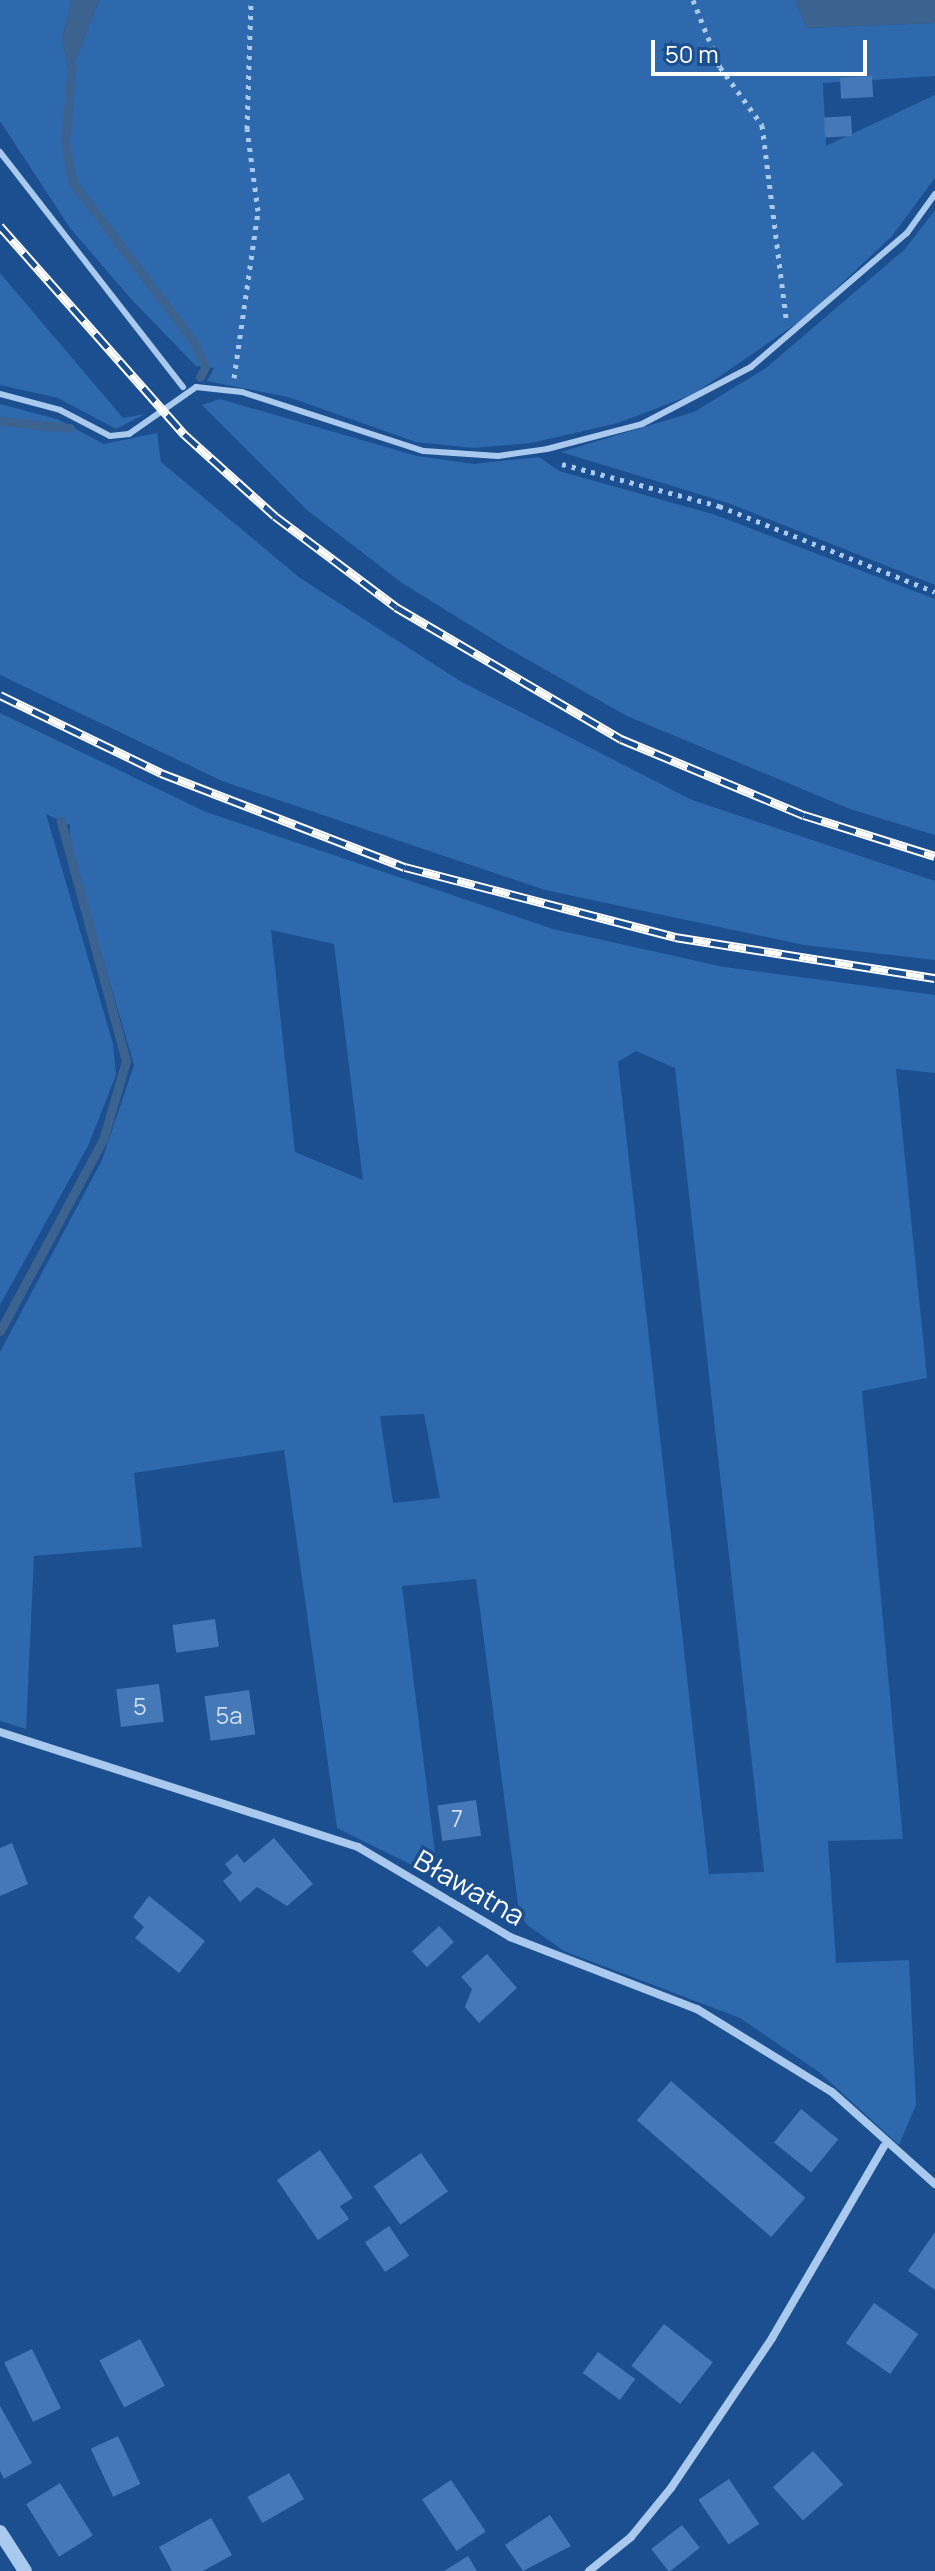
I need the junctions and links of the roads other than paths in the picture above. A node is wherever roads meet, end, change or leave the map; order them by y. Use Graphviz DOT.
graph roads {
  1 [pos="0,152"];
  2 [pos="935,194"];
  3 [pos="183,387"];
  4 [pos="0,394"];
  5 [pos="0,1732"];
  6 [pos="884,2146"];
  7 [pos="935,2184"];
  8 [pos="0,2532"];
  9 [pos="25,2571"];
  10 [pos="589,2571"];
  1 -- 3 [label="lane"];
  2 -- 4 [label="lane"];
  5 -- 6 [label="street, Bławatna"];
  6 -- 7 [label="street, Bławatna"];
  6 -- 10 [label="street"];
  8 -- 9 [label="street"];
}
